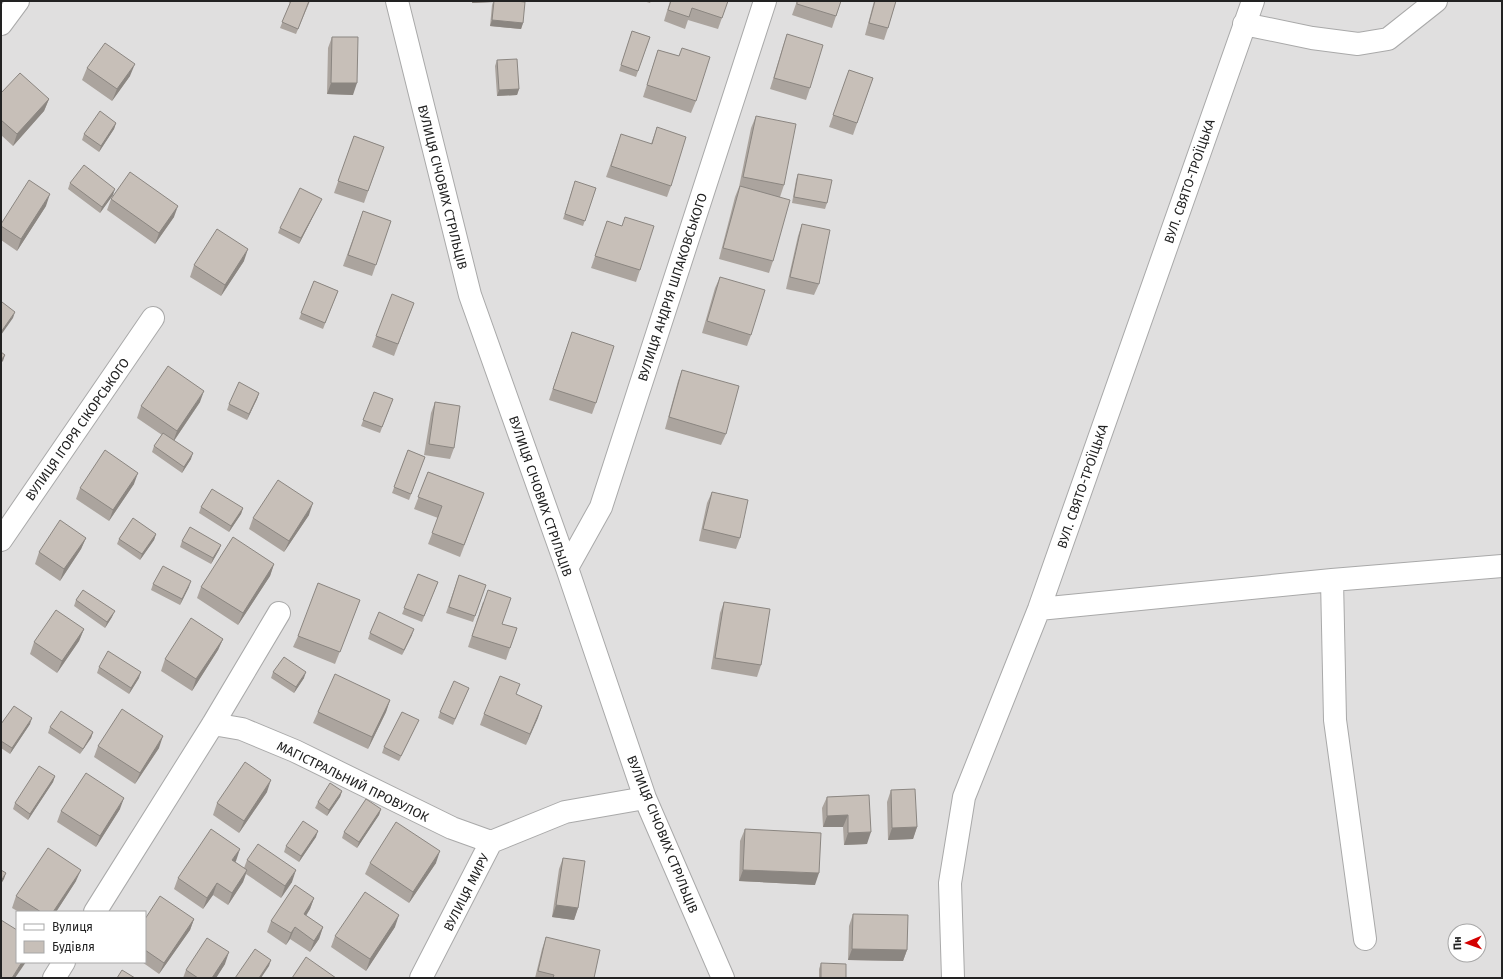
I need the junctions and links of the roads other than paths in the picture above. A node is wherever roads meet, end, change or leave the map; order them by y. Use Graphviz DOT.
graph roads {
  1 [pos="18,1"];
  2 [pos="397,1"];
  3 [pos="765,1"];
  4 [pos="1253,1"];
  5 [pos="1436,1"];
  6 [pos="1,24"];
  7 [pos="1244,24"];
  8 [pos="153,318"];
  9 [pos="1,540"];
  10 [pos="1502,562"];
  11 [pos="1502,566"];
  12 [pos="567,568"];
  13 [pos="1332,580"];
  14 [pos="1039,609"];
  15 [pos="279,613"];
  16 [pos="213,724"];
  17 [pos="646,798"];
  18 [pos="491,842"];
  19 [pos="96,911"];
  20 [pos="1365,939"];
  21 [pos="63,963"];
  22 [pos="54,978"];
  23 [pos="421,978"];
  24 [pos="723,978"];
  25 [pos="953,978"];
  1 -- 6 [label="street"];
  2 -- 12 [label="street, ВУЛИЦЯ СІЧОВИХ СТРІЛЬЦІВ"];
  3 -- 12 [label="street, ВУЛИЦЯ АНДРІЯ ШПАКОВСЬКОГО"];
  4 -- 7 [label="street, ВУЛ. СВЯТО-ТРОЇЦЬКА"];
  5 -- 7 [label="street"];
  7 -- 14 [label="street, ВУЛ. СВЯТО-ТРОЇЦЬКА"];
  8 -- 9 [label="street, ВУЛИЦЯ ІГОРЯ СІКОРСЬКОГО"];
  10 -- 11 [label="street"];
  11 -- 13 [label="street"];
  12 -- 17 [label="street, ВУЛИЦЯ СІЧОВИХ СТРІЛЬЦІВ"];
  13 -- 14 [label="street"];
  13 -- 20 [label="street"];
  14 -- 25 [label="street, ВУЛ. СВЯТО-ТРОЇЦЬКА"];
  15 -- 16 [label="street"];
  16 -- 18 [label="street, МАГІСТРАЛЬНИЙ ПРОВУЛОК"];
  16 -- 19 [label="street"];
  17 -- 18 [label="street, ВУЛИЦЯ МИРУ"];
  17 -- 24 [label="street, ВУЛИЦЯ СІЧОВИХ СТРІЛЬЦІВ"];
  18 -- 23 [label="street, ВУЛИЦЯ МИРУ"];
  21 -- 22 [label="street"];
}
